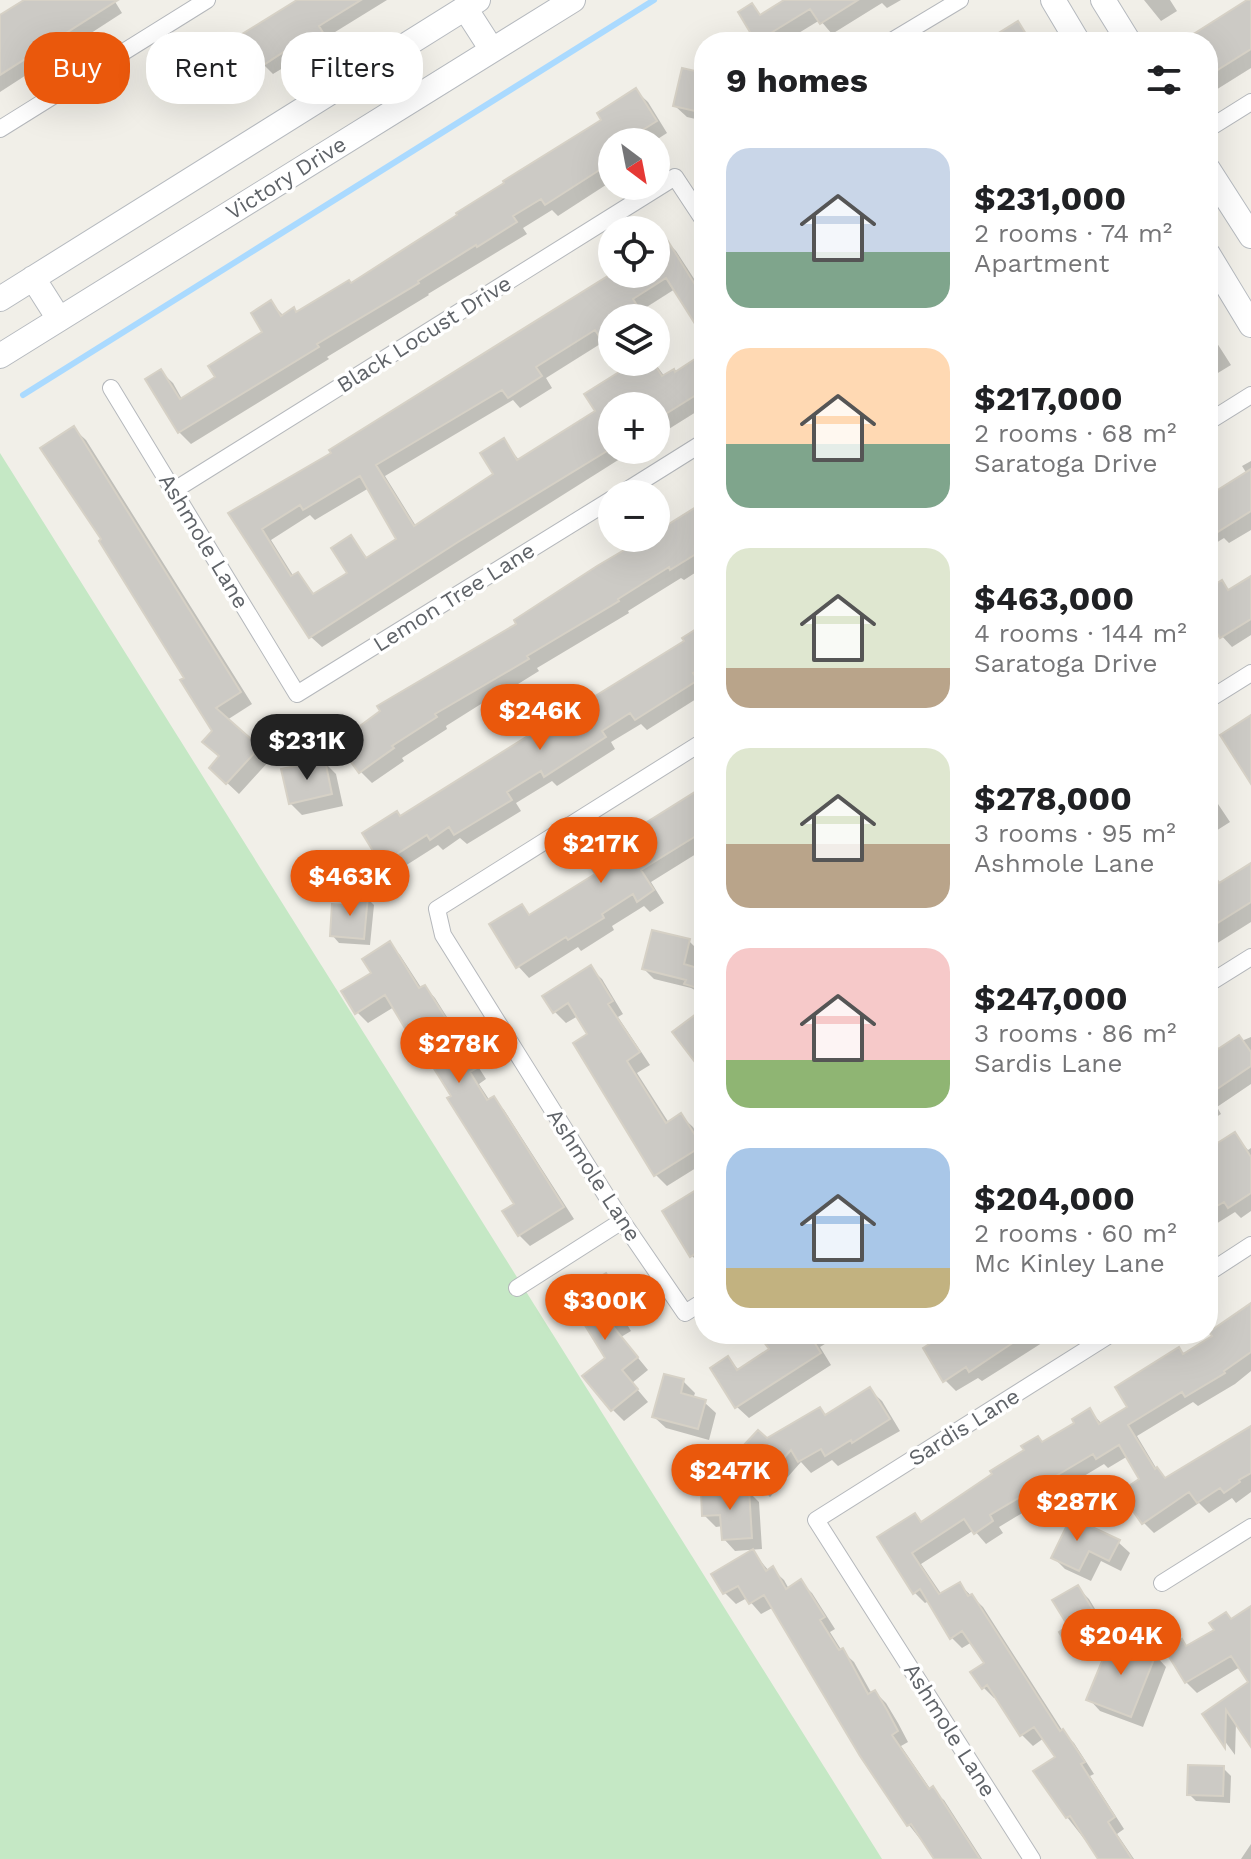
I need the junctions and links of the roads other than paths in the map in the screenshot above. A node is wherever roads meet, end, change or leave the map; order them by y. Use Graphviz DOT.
graph roads {
  1 [pos="207,0"];
  2 [pos="573,0"];
  3 [pos="960,0"];
  4 [pos="1053,0"];
  5 [pos="1103,0"];
  6 [pos="472,4"];
  7 [pos="907,32"];
  8 [pos="1072,32"];
  9 [pos="1123,32"];
  10 [pos="492,50"];
  11 [pos="1251,102"];
  12 [pos="1218,123"];
  13 [pos="0,129"];
  14 [pos="1218,185"];
  15 [pos="694,206"];
  16 [pos="1251,236"];
  17 [pos="1218,271"];
  18 [pos="33,278"];
  19 [pos="0,299"];
  20 [pos="59,319"];
  21 [pos="1251,325"];
  22 [pos="0,356"];
  23 [pos="111,388"];
  24 [pos="1251,395"];
  25 [pos="1218,416"];
  26 [pos="694,448"];
  27 [pos="643,480"];
  28 [pos="173,491"];
  29 [pos="598,508"];
  30 [pos="1251,673"];
  31 [pos="297,694"];
  32 [pos="1218,694"];
  33 [pos="694,747"];
  34 [pos="1251,957"];
  35 [pos="1218,978"];
  36 [pos="622,1221"];
  37 [pos="1251,1245"];
  38 [pos="1218,1266"];
  39 [pos="517,1288"];
  40 [pos="694,1307"];
  41 [pos="1095,1344"];
  42 [pos="816,1520"];
  43 [pos="1251,1527"];
  44 [pos="1162,1583"];
  45 [pos="1032,1859"];
  1 -- 13 [label="street"];
  2 -- 10 [label="main road, Victory Drive"];
  3 -- 7 [label="street"];
  4 -- 8 [label="main road"];
  5 -- 9 [label="main road"];
  6 -- 10 [label="main road"];
  6 -- 18 [label="main road"];
  10 -- 20 [label="main road, Victory Drive"];
  11 -- 12 [label="street"];
  14 -- 16 [label="main road"];
  15 -- 28 [label="street, Black Locust Drive"];
  17 -- 21 [label="main road"];
  18 -- 19 [label="main road"];
  18 -- 20 [label="main road"];
  20 -- 22 [label="main road, Victory Drive"];
  23 -- 28 [label="street, Ashmole Lane"];
  24 -- 25 [label="street"];
  26 -- 27 [label="street"];
  28 -- 31 [label="street, Ashmole Lane"];
  29 -- 31 [label="street, Lemon Tree Lane"];
  30 -- 32 [label="street"];
  33 -- 36 [label="street, Ashmole Lane"];
  34 -- 35 [label="street"];
  36 -- 39 [label="street"];
  36 -- 40 [label="street, Ashmole Lane"];
  37 -- 38 [label="street"];
  41 -- 42 [label="street, Sardis Lane"];
  42 -- 45 [label="street, Ashmole Lane"];
  43 -- 44 [label="street"];
}
